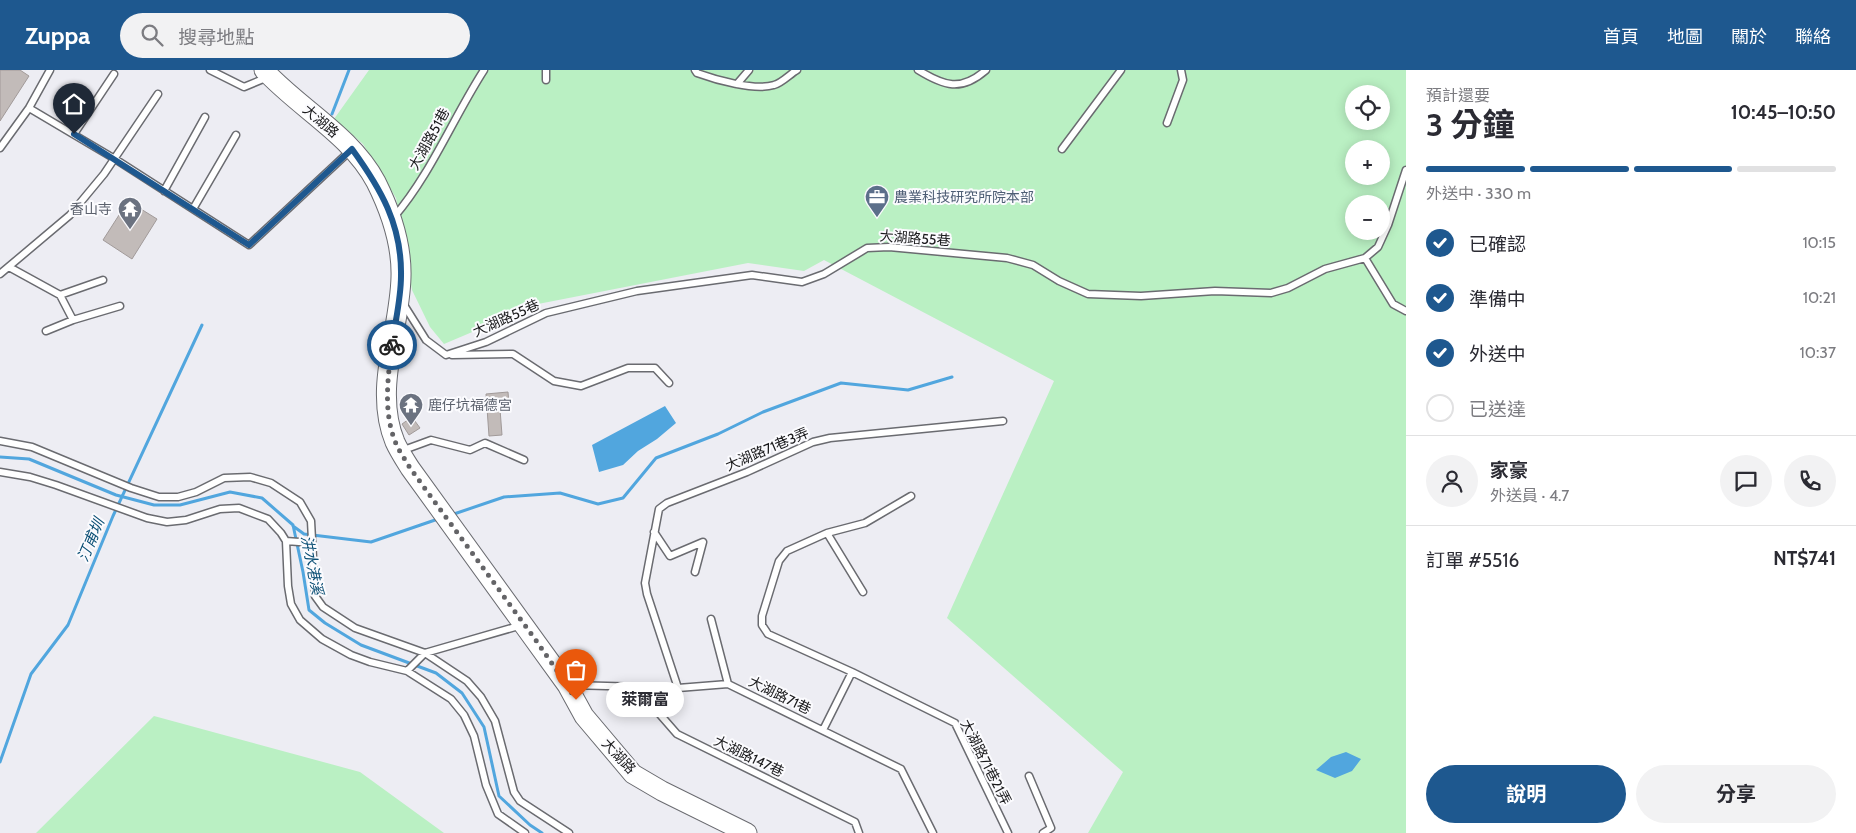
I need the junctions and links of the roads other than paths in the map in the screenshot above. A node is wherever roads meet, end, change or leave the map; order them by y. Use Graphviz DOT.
graph roads {
  1 [pos="50,70"];
  2 [pos="210,70"];
  3 [pos="484,70"];
  4 [pos="546,70"];
  5 [pos="695,70"];
  6 [pos="749,70"];
  7 [pos="797,70"];
  8 [pos="918,70"];
  9 [pos="986,70"];
  10 [pos="1121,70"];
  11 [pos="1181,70"];
  12 [pos="267,73"];
  13 [pos="114,74"];
  14 [pos="546,80"];
  15 [pos="737,84"];
  16 [pos="158,94"];
  17 [pos="29,108"];
  18 [pos="205,117"];
  19 [pos="1167,124"];
  20 [pos="74,134"];
  21 [pos="236,135"];
  22 [pos="0,148"];
  23 [pos="352,149"];
  24 [pos="1062,149"];
  25 [pos="115,159"];
  26 [pos="1406,170"];
  27 [pos="164,191"];
  28 [pos="193,209"];
  29 [pos="393,218"];
  30 [pos="1365,258"];
  31 [pos="9,267"];
  32 [pos="0,274"];
  33 [pos="103,280"];
  34 [pos="60,295"];
  35 [pos="399,297"];
  36 [pos="120,306"];
  37 [pos="1406,311"];
  38 [pos="73,320"];
  39 [pos="46,331"];
  40 [pos="446,355"];
  41 [pos="668,383"];
  42 [pos="1003,420"];
  43 [pos="0,442"];
  44 [pos="400,451"];
  45 [pos="524,460"];
  46 [pos="0,472"];
  47 [pos="911,496"];
  48 [pos="654,532"];
  49 [pos="827,533"];
  50 [pos="286,541"];
  51 [pos="312,543"];
  52 [pos="695,572"];
  53 [pos="863,592"];
  54 [pos="711,619"];
  55 [pos="524,624"];
  56 [pos="425,653"];
  57 [pos="407,671"];
  58 [pos="852,672"];
  59 [pos="728,684"];
  60 [pos="567,685"];
  61 [pos="636,687"];
  62 [pos="678,688"];
  63 [pos="823,730"];
  64 [pos="1029,776"];
  65 [pos="525,833"];
  66 [pos="569,833"];
  67 [pos="747,833"];
  68 [pos="860,833"];
  69 [pos="933,833"];
  70 [pos="1008,833"];
  71 [pos="1043,833"];
  1 -- 17 [label="lane"];
  2 -- 12 [label="lane"];
  3 -- 29 [label="lane, 大湖路51巷"];
  4 -- 14 [label="lane"];
  5 -- 15 [label="lane"];
  6 -- 15 [label="lane"];
  7 -- 15 [label="lane"];
  8 -- 9 [label="lane"];
  10 -- 24 [label="lane"];
  11 -- 19 [label="lane"];
  12 -- 23 [label="street, 大湖路"];
  13 -- 20 [label="lane"];
  16 -- 25 [label="lane"];
  17 -- 20 [label="lane"];
  17 -- 22 [label="lane"];
  18 -- 27 [label="lane"];
  20 -- 25 [label="lane"];
  21 -- 28 [label="lane"];
  23 -- 28 [label="lane"];
  23 -- 29 [label="street, 大湖路"];
  25 -- 27 [label="lane"];
  25 -- 31 [label="lane"];
  26 -- 30 [label="lane"];
  27 -- 28 [label="lane"];
  29 -- 35 [label="street, 大湖路"];
  30 -- 37 [label="lane"];
  30 -- 40 [label="lane, 大湖路55巷"];
  31 -- 32 [label="lane"];
  31 -- 34 [label="lane"];
  33 -- 34 [label="lane"];
  34 -- 38 [label="lane"];
  35 -- 40 [label="lane"];
  35 -- 44 [label="street, 大湖路"];
  36 -- 38 [label="lane"];
  38 -- 39 [label="lane"];
  40 -- 41 [label="lane"];
  42 -- 48 [label="lane, 大湖路71巷3弄"];
  43 -- 51 [label="lane"];
  44 -- 45 [label="lane"];
  44 -- 55 [label="street, 大湖路"];
  46 -- 50 [label="lane"];
  47 -- 49 [label="lane, 大湖路71巷21弄"];
  48 -- 52 [label="lane"];
  48 -- 62 [label="lane, 大湖路71巷3弄"];
  49 -- 53 [label="lane"];
  49 -- 58 [label="lane, 大湖路71巷21弄"];
  50 -- 51 [label="lane"];
  50 -- 57 [label="lane"];
  51 -- 56 [label="lane"];
  54 -- 59 [label="lane"];
  55 -- 56 [label="lane"];
  55 -- 60 [label="street, 大湖路"];
  56 -- 57 [label="lane"];
  56 -- 66 [label="lane"];
  57 -- 65 [label="lane"];
  58 -- 63 [label="lane"];
  58 -- 70 [label="lane, 大湖路71巷21弄"];
  59 -- 62 [label="lane, 大湖路71巷"];
  59 -- 63 [label="lane, 大湖路71巷"];
  60 -- 61 [label="lane, 大湖路71巷"];
  60 -- 67 [label="street, 大湖路"];
  61 -- 62 [label="lane, 大湖路71巷"];
  61 -- 68 [label="lane, 大湖路147巷"];
  63 -- 69 [label="lane, 大湖路71巷"];
  64 -- 71 [label="lane"];
}
